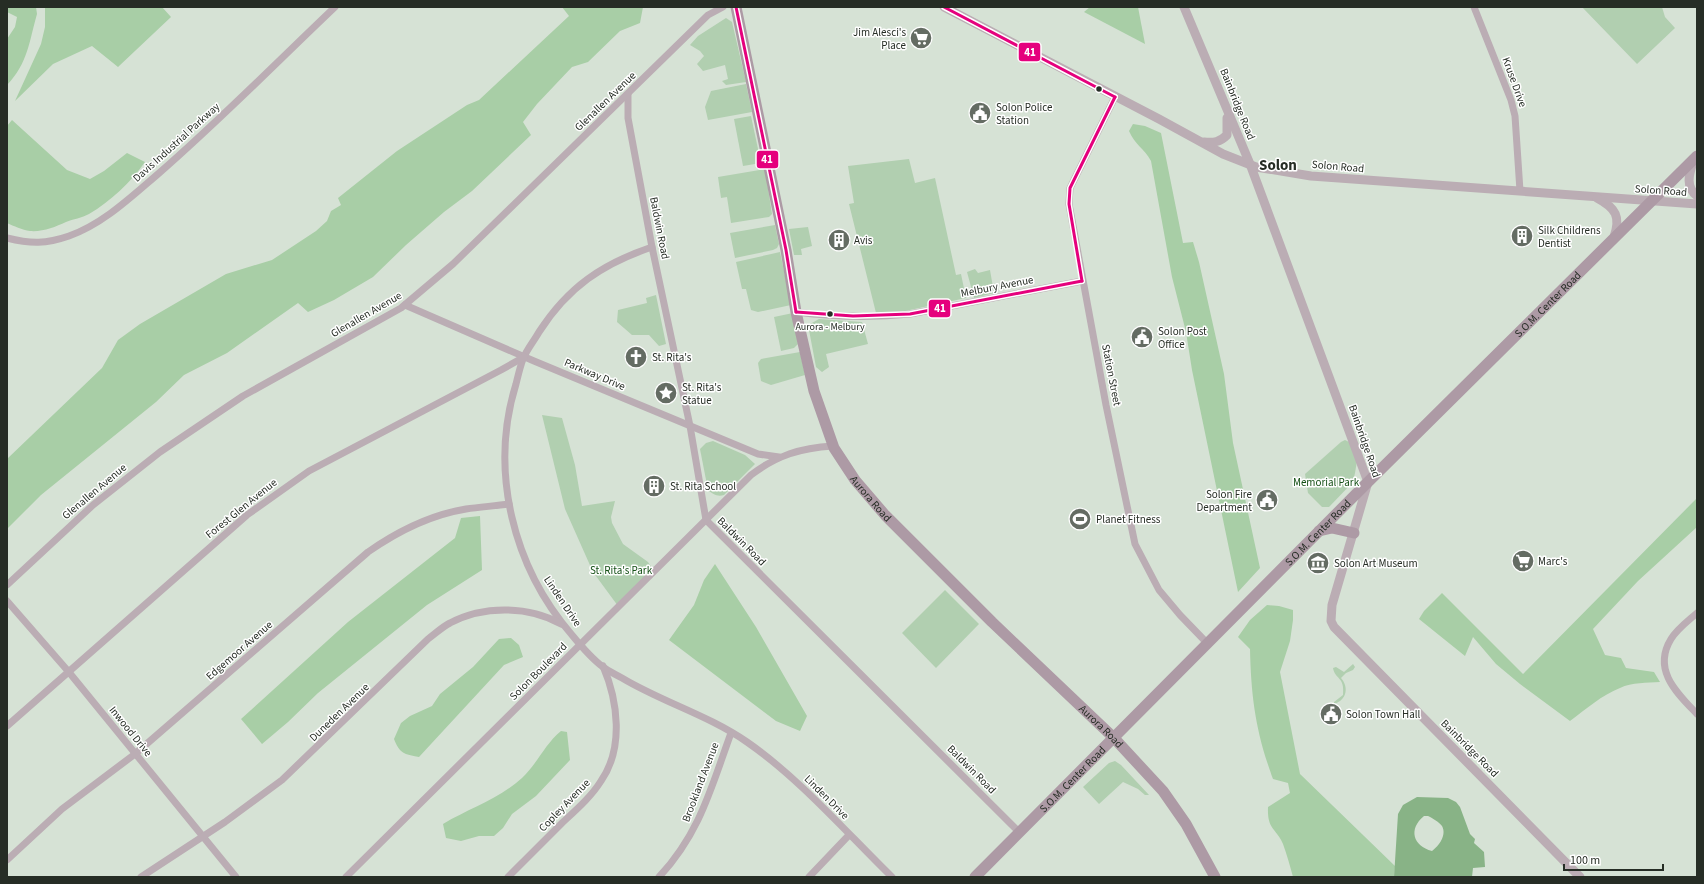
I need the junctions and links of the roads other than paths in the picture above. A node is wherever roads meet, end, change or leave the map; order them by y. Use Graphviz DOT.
graph roads {
  1 [pos="335,7"];
  2 [pos="723,7"];
  3 [pos="736,7"];
  4 [pos="944,7"];
  5 [pos="1184,7"];
  6 [pos="1474,7"];
  7 [pos="628,94"];
  8 [pos="1115,97"];
  9 [pos="1226,106"];
  10 [pos="1200,142"];
  11 [pos="1696,157"];
  12 [pos="1250,164"];
  13 [pos="1520,191"];
  14 [pos="1697,196"];
  15 [pos="1594,197"];
  16 [pos="1651,201"];
  17 [pos="1697,204"];
  18 [pos="1614,237"];
  19 [pos="7,238"];
  20 [pos="652,247"];
  21 [pos="1082,281"];
  22 [pos="405,305"];
  23 [pos="796,312"];
  24 [pos="524,356"];
  25 [pos="690,426"];
  26 [pos="833,446"];
  27 [pos="779,457"];
  28 [pos="1368,482"];
  29 [pos="509,504"];
  30 [pos="706,520"];
  31 [pos="1319,531"];
  32 [pos="1354,533"];
  33 [pos="7,585"];
  34 [pos="7,601"];
  35 [pos="1697,613"];
  36 [pos="563,625"];
  37 [pos="580,644"];
  38 [pos="1207,644"];
  39 [pos="603,666"];
  40 [pos="68,671"];
  41 [pos="1697,714"];
  42 [pos="7,726"];
  43 [pos="731,733"];
  44 [pos="1114,738"];
  45 [pos="135,754"];
  46 [pos="1019,832"];
  47 [pos="849,835"];
  48 [pos="202,838"];
  49 [pos="7,860"];
  50 [pos="141,877"];
  51 [pos="236,877"];
  52 [pos="346,877"];
  53 [pos="508,877"];
  54 [pos="658,877"];
  55 [pos="809,877"];
  56 [pos="892,877"];
  57 [pos="975,877"];
  58 [pos="1215,877"];
  59 [pos="1580,877"];
  1 -- 19 [label="street, Davis Industrial Parkway"];
  2 -- 7 [label="street, Glenallen Avenue"];
  3 -- 23 [label="main road, Aurora Road"];
  4 -- 8 [label="street, Solon Road"];
  5 -- 9 [label="street, Bainbridge Road"];
  6 -- 13 [label="street, Kruse Drive"];
  7 -- 20 [label="street, Baldwin Road"];
  7 -- 22 [label="street, Glenallen Avenue"];
  8 -- 10 [label="street, Solon Road"];
  8 -- 21 [label="street, Station Street"];
  9 -- 10 [label="street"];
  9 -- 12 [label="street, Bainbridge Road"];
  10 -- 12 [label="street, Solon Road"];
  11 -- 14 [label="street"];
  11 -- 16 [label="main road, S.O.M. Center Road"];
  12 -- 13 [label="street, Solon Road"];
  12 -- 28 [label="street, Bainbridge Road"];
  13 -- 15 [label="street, Solon Road"];
  15 -- 16 [label="street, Solon Road"];
  15 -- 18 [label="street"];
  16 -- 17 [label="street, Solon Road"];
  16 -- 18 [label="main road, S.O.M. Center Road"];
  18 -- 28 [label="main road, S.O.M. Center Road"];
  20 -- 24 [label="street, Linden Drive"];
  20 -- 25 [label="street, Baldwin Road"];
  21 -- 23 [label="street, Melbury Avenue"];
  21 -- 38 [label="street, Station Street"];
  22 -- 24 [label="street, Parkway Drive"];
  22 -- 33 [label="street, Glenallen Avenue"];
  23 -- 26 [label="main road, Aurora Road"];
  24 -- 25 [label="street, Parkway Drive"];
  24 -- 29 [label="street, Linden Drive"];
  24 -- 40 [label="street, Forest Glen Avenue"];
  25 -- 27 [label="street, Parkway Drive"];
  25 -- 30 [label="street, Baldwin Road"];
  26 -- 27 [label="street, Solon Boulevard"];
  26 -- 44 [label="main road, Aurora Road"];
  27 -- 30 [label="street, Solon Boulevard"];
  28 -- 31 [label="main road, S.O.M. Center Road"];
  28 -- 32 [label="street, Bainbridge Road"];
  29 -- 36 [label="street, Linden Drive"];
  29 -- 45 [label="street, Edgemoor Avenue"];
  30 -- 37 [label="street, Solon Boulevard"];
  30 -- 46 [label="street, Baldwin Road"];
  31 -- 32 [label="main road"];
  31 -- 38 [label="main road, S.O.M. Center Road"];
  32 -- 59 [label="street, Bainbridge Road"];
  34 -- 40 [label="street, Inwood Drive"];
  35 -- 41 [label="street"];
  36 -- 37 [label="street, Linden Drive"];
  36 -- 48 [label="street, Duneden Avenue"];
  37 -- 39 [label="street, Linden Drive"];
  37 -- 52 [label="street, Solon Boulevard"];
  38 -- 44 [label="main road, S.O.M. Center Road"];
  39 -- 43 [label="street, Linden Drive"];
  39 -- 53 [label="street, Copley Avenue"];
  40 -- 42 [label="street, Forest Glen Avenue"];
  40 -- 45 [label="street, Inwood Drive"];
  43 -- 47 [label="street, Linden Drive"];
  43 -- 54 [label="street, Brookland Avenue"];
  44 -- 46 [label="main road, S.O.M. Center Road"];
  44 -- 58 [label="main road, Aurora Road"];
  45 -- 48 [label="street, Inwood Drive"];
  45 -- 49 [label="street, Edgemoor Avenue"];
  46 -- 57 [label="main road, S.O.M. Center Road"];
  47 -- 55 [label="street"];
  47 -- 56 [label="street, Linden Drive"];
  48 -- 50 [label="street, Duneden Avenue"];
  48 -- 51 [label="street, Inwood Drive"];
}
